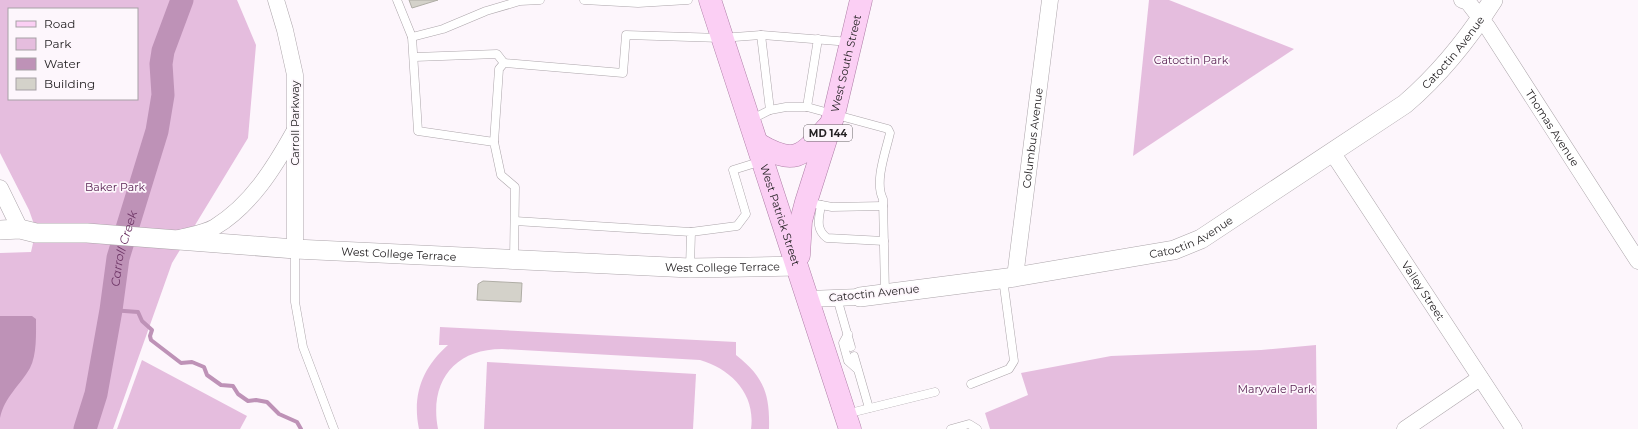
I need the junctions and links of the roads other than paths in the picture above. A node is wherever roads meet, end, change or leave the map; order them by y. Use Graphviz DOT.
graph roads {
  1 [pos="276,0"];
  2 [pos="397,0"];
  3 [pos="540,0"];
  4 [pos="584,0"];
  5 [pos="688,0"];
  6 [pos="710,0"];
  7 [pos="861,0"];
  8 [pos="1050,0"];
  9 [pos="1462,0"];
  10 [pos="1493,0"];
  11 [pos="1481,19"];
  12 [pos="761,34"];
  13 [pos="412,36"];
  14 [pos="722,38"];
  15 [pos="818,39"];
  16 [pos="852,42"];
  17 [pos="415,57"];
  18 [pos="504,63"];
  19 [pos="807,107"];
  20 [pos="770,110"];
  21 [pos="833,118"];
  22 [pos="750,120"];
  23 [pos="295,130"];
  24 [pos="494,142"];
  25 [pos="760,152"];
  26 [pos="1332,152"];
  27 [pos="0,188"];
  28 [pos="813,204"];
  29 [pos="883,206"];
  30 [pos="514,221"];
  31 [pos="20,229"];
  32 [pos="0,230"];
  33 [pos="691,232"];
  34 [pos="173,240"];
  35 [pos="884,241"];
  36 [pos="295,249"];
  37 [pos="514,260"];
  38 [pos="1638,261"];
  39 [pos="798,266"];
  40 [pos="690,268"];
  41 [pos="1009,277"];
  42 [pos="885,294"];
  43 [pos="860,297"];
  44 [pos="837,298"];
  45 [pos="808,299"];
  46 [pos="848,334"];
  47 [pos="851,347"];
  48 [pos="854,356"];
  49 [pos="858,370"];
  50 [pos="1480,378"];
  51 [pos="971,384"];
  52 [pos="935,392"];
  53 [pos="869,408"];
  54 [pos="847,421"];
  55 [pos="334,429"];
  56 [pos="951,429"];
  57 [pos="977,429"];
  58 [pos="1405,429"];
  59 [pos="1514,429"];
  1 -- 23 [label="street, Carroll Parkway"];
  2 -- 13 [label="lane"];
  3 -- 13 [label="lane"];
  4 -- 5 [label="lane"];
  6 -- 14 [label="main road, West Patrick Street / MD 144"];
  7 -- 16 [label="main road, West South Street / MD 144"];
  8 -- 41 [label="street, Columbus Avenue"];
  9 -- 11 [label="street, Thomas Avenue"];
  10 -- 11 [label="street, Catoctin Avenue"];
  11 -- 26 [label="street, Catoctin Avenue"];
  11 -- 38 [label="street, Thomas Avenue"];
  12 -- 14 [label="lane"];
  12 -- 15 [label="lane"];
  12 -- 20 [label="lane"];
  13 -- 17 [label="lane"];
  14 -- 18 [label="lane"];
  14 -- 22 [label="main road, West Patrick Street / MD 144"];
  15 -- 16 [label="lane"];
  15 -- 19 [label="lane"];
  16 -- 21 [label="main road, West South Street / MD 144"];
  17 -- 18 [label="lane"];
  17 -- 24 [label="lane"];
  18 -- 24 [label="lane"];
  19 -- 20 [label="lane"];
  19 -- 21 [label="lane"];
  20 -- 22 [label="lane"];
  21 -- 25 [label="main road"];
  21 -- 28 [label="main road, West South Street / MD 144"];
  21 -- 29 [label="lane"];
  22 -- 25 [label="main road, West Patrick Street / MD 144"];
  23 -- 34 [label="street"];
  23 -- 36 [label="street, Carroll Parkway"];
  24 -- 30 [label="lane"];
  25 -- 33 [label="lane"];
  25 -- 39 [label="main road, West Patrick Street / MD 144"];
  26 -- 41 [label="street, Catoctin Avenue"];
  26 -- 50 [label="street, Valley Street"];
  27 -- 31 [label="street"];
  28 -- 29 [label="lane"];
  28 -- 35 [label="lane"];
  28 -- 39 [label="main road, West South Street / MD 144"];
  29 -- 35 [label="lane"];
  30 -- 33 [label="lane"];
  30 -- 37 [label="lane"];
  31 -- 32 [label="street, West College Terrace"];
  31 -- 34 [label="street, West College Terrace"];
  33 -- 40 [label="lane"];
  34 -- 36 [label="street, West College Terrace"];
  35 -- 42 [label="lane"];
  36 -- 37 [label="street, West College Terrace"];
  36 -- 55 [label="lane"];
  37 -- 40 [label="street, West College Terrace"];
  39 -- 40 [label="street, West College Terrace"];
  39 -- 45 [label="main road, West Patrick Street / MD 144"];
  41 -- 42 [label="street, Catoctin Avenue"];
  41 -- 51 [label="lane"];
  42 -- 43 [label="street, Catoctin Avenue"];
  43 -- 44 [label="street, Catoctin Avenue"];
  44 -- 45 [label="street, Catoctin Avenue"];
  44 -- 46 [label="lane"];
  45 -- 54 [label="main road, West Patrick Street / MD 144"];
  46 -- 47 [label="lane"];
  46 -- 49 [label="lane"];
  48 -- 49 [label="lane"];
  49 -- 53 [label="lane"];
  50 -- 58 [label="street"];
  50 -- 59 [label="street, Valley Street"];
  52 -- 53 [label="lane"];
  53 -- 54 [label="lane"];
  56 -- 57 [label="lane"];
}
